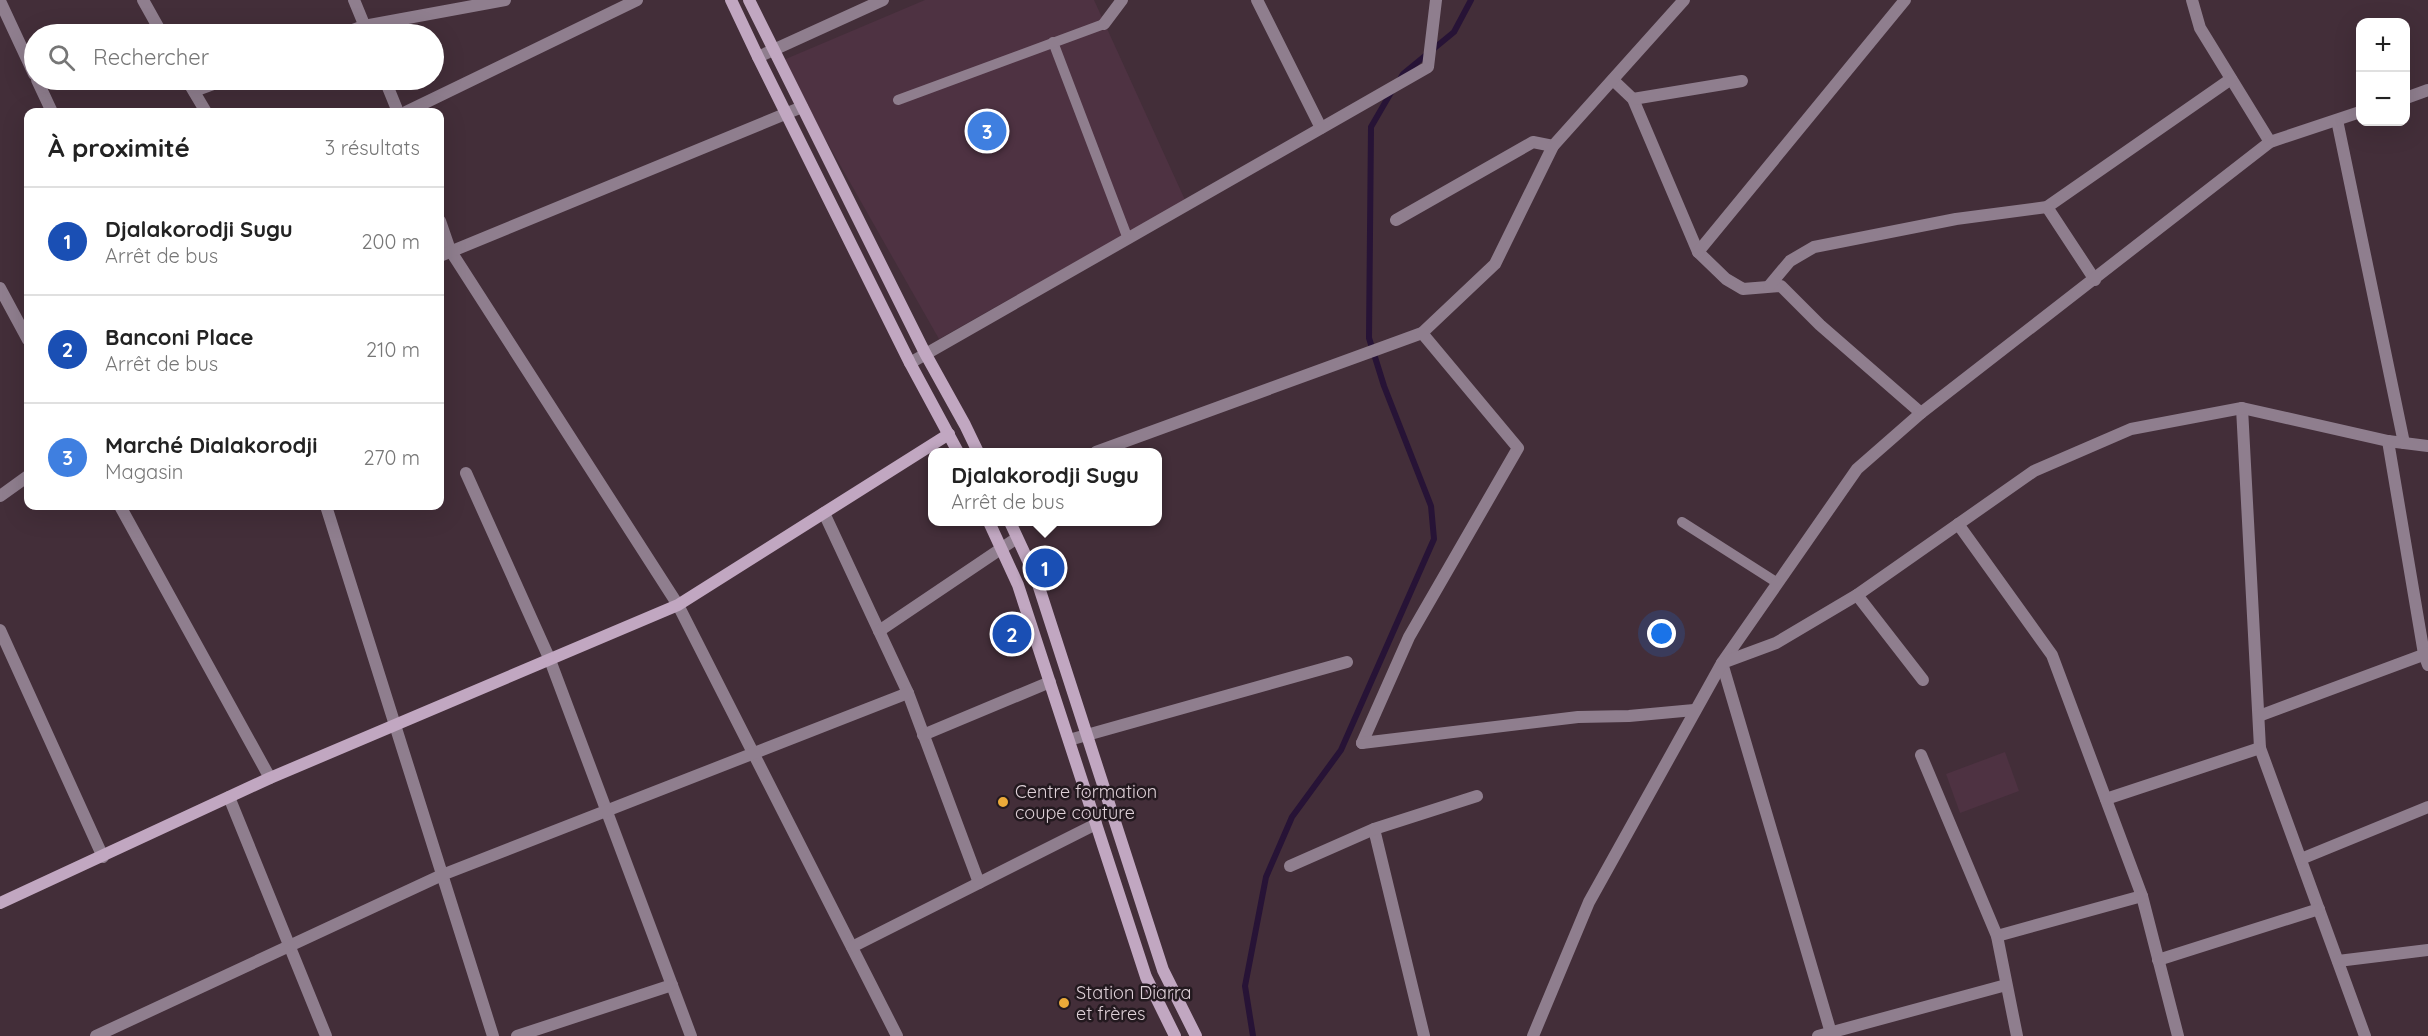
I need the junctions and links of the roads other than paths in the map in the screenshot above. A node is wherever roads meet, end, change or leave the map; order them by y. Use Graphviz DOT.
graph roads {
  1 [pos="142,0"];
  2 [pos="354,0"];
  3 [pos="505,0"];
  4 [pos="637,0"];
  5 [pos="731,0"];
  6 [pos="749,0"];
  7 [pos="883,0"];
  8 [pos="1122,0"];
  9 [pos="1257,0"];
  10 [pos="1436,0"];
  11 [pos="1684,0"];
  12 [pos="1905,0"];
  13 [pos="2192,0"];
  14 [pos="0,1"];
  15 [pos="156,24"];
  16 [pos="364,24"];
  17 [pos="394,24"];
  18 [pos="1104,24"];
  19 [pos="1053,42"];
  20 [pos="773,50"];
  21 [pos="24,53"];
  22 [pos="758,57"];
  23 [pos="2231,79"];
  24 [pos="1613,80"];
  25 [pos="1742,81"];
  26 [pos="42,90"];
  27 [pos="194,90"];
  28 [pos="389,90"];
  29 [pos="2428,90"];
  30 [pos="2410,97"];
  31 [pos="1633,99"];
  32 [pos="898,100"];
  33 [pos="50,108"];
  34 [pos="204,108"];
  35 [pos="396,108"];
  36 [pos="414,108"];
  37 [pos="802,108"];
  38 [pos="786,114"];
  39 [pos="2356,114"];
  40 [pos="2337,120"];
  41 [pos="1322,128"];
  42 [pos="2271,142"];
  43 [pos="1553,146"];
  44 [pos="2047,207"];
  45 [pos="1396,220"];
  46 [pos="1128,239"];
  47 [pos="1698,252"];
  48 [pos="445,253"];
  49 [pos="2095,280"];
  50 [pos="1769,286"];
  51 [pos="0,288"];
  52 [pos="24,333"];
  53 [pos="1422,333"];
  54 [pos="925,353"];
  55 [pos="910,363"];
  56 [pos="2242,408"];
  57 [pos="1921,413"];
  58 [pos="965,425"];
  59 [pos="949,434"];
  60 [pos="2388,441"];
  61 [pos="2404,443"];
  62 [pos="2428,446"];
  63 [pos="956,448"];
  64 [pos="976,448"];
  65 [pos="1110,448"];
  66 [pos="466,473"];
  67 [pos="24,479"];
  68 [pos="0,496"];
  69 [pos="122,510"];
  70 [pos="327,510"];
  71 [pos="824,513"];
  72 [pos="1682,522"];
  73 [pos="1958,524"];
  74 [pos="991,526"];
  75 [pos="1012,526"];
  76 [pos="1017,538"];
  77 [pos="1002,549"];
  78 [pos="1776,582"];
  79 [pos="1857,595"];
  80 [pos="678,605"];
  81 [pos="0,630"];
  82 [pos="879,631"];
  83 [pos="2427,657"];
  84 [pos="550,660"];
  85 [pos="1347,662"];
  86 [pos="1722,663"];
  87 [pos="1923,680"];
  88 [pos="1050,682"];
  89 [pos="908,693"];
  90 [pos="1694,710"];
  91 [pos="2259,716"];
  92 [pos="394,725"];
  93 [pos="923,735"];
  94 [pos="1086,735"];
  95 [pos="1069,740"];
  96 [pos="2260,748"];
  97 [pos="755,754"];
  98 [pos="1921,755"];
  99 [pos="270,778"];
  100 [pos="1477,796"];
  101 [pos="230,797"];
  102 [pos="2106,799"];
  103 [pos="2428,807"];
  104 [pos="606,812"];
  105 [pos="1096,824"];
  106 [pos="1374,830"];
  107 [pos="103,857"];
  108 [pos="2301,859"];
  109 [pos="1290,866"];
  110 [pos="442,875"];
  111 [pos="979,883"];
  112 [pos="2142,896"];
  113 [pos="0,903"];
  114 [pos="2319,909"];
  115 [pos="1996,936"];
  116 [pos="290,946"];
  117 [pos="852,947"];
  118 [pos="2428,950"];
  119 [pos="2158,960"];
  120 [pos="2338,961"];
  121 [pos="672,985"];
  122 [pos="2006,985"];
  123 [pos="1824,1034"];
  124 [pos="96,1036"];
  125 [pos="326,1036"];
  126 [pos="493,1036"];
  127 [pos="517,1036"];
  128 [pos="691,1036"];
  129 [pos="897,1036"];
  130 [pos="1175,1036"];
  131 [pos="1196,1036"];
  132 [pos="1424,1036"];
  133 [pos="1533,1036"];
  134 [pos="2017,1036"];
  135 [pos="2178,1036"];
  136 [pos="2365,1036"];
  1 -- 15 [label="street"];
  2 -- 16 [label="street"];
  3 -- 17 [label="street"];
  4 -- 36 [label="street"];
  5 -- 22 [label="main road"];
  6 -- 20 [label="main road"];
  7 -- 20 [label="street"];
  8 -- 18 [label="street"];
  9 -- 41 [label="street"];
  10 -- 41 [label="street"];
  11 -- 24 [label="street"];
  12 -- 47 [label="street"];
  13 -- 23 [label="street"];
  14 -- 21 [label="street"];
  18 -- 19 [label="lane"];
  19 -- 32 [label="lane"];
  19 -- 46 [label="lane"];
  20 -- 22 [label="street"];
  20 -- 37 [label="main road"];
  22 -- 38 [label="main road"];
  23 -- 42 [label="street"];
  23 -- 44 [label="street"];
  24 -- 31 [label="street"];
  24 -- 43 [label="street"];
  25 -- 31 [label="street"];
  26 -- 33 [label="street"];
  27 -- 34 [label="street"];
  28 -- 35 [label="street"];
  29 -- 30 [label="street"];
  31 -- 47 [label="street"];
  37 -- 38 [label="street"];
  37 -- 54 [label="main road"];
  38 -- 48 [label="street"];
  38 -- 55 [label="main road"];
  39 -- 40 [label="street"];
  40 -- 42 [label="street"];
  40 -- 61 [label="street"];
  41 -- 46 [label="street"];
  42 -- 49 [label="street"];
  43 -- 45 [label="street"];
  43 -- 53 [label="street"];
  44 -- 49 [label="street"];
  44 -- 50 [label="street"];
  46 -- 54 [label="street"];
  47 -- 50 [label="street"];
  48 -- 80 [label="street"];
  49 -- 57 [label="street"];
  50 -- 57 [label="street"];
  51 -- 52 [label="street"];
  53 -- 65 [label="street"];
  53 -- 90 [label="street"];
  54 -- 55 [label="street"];
  54 -- 58 [label="main road"];
  55 -- 59 [label="main road"];
  56 -- 60 [label="street"];
  56 -- 73 [label="street"];
  56 -- 91 [label="street"];
  57 -- 78 [label="street"];
  58 -- 59 [label="street"];
  58 -- 64 [label="main road"];
  59 -- 63 [label="main road"];
  59 -- 71 [label="main road"];
  60 -- 61 [label="street"];
  60 -- 83 [label="street"];
  61 -- 62 [label="street"];
  66 -- 84 [label="street"];
  67 -- 68 [label="street"];
  69 -- 99 [label="street"];
  70 -- 92 [label="street"];
  71 -- 80 [label="main road"];
  71 -- 82 [label="street"];
  72 -- 78 [label="lane"];
  73 -- 79 [label="street"];
  73 -- 102 [label="street"];
  74 -- 77 [label="main road"];
  75 -- 76 [label="main road"];
  76 -- 77 [label="street"];
  76 -- 94 [label="main road"];
  77 -- 82 [label="street"];
  77 -- 88 [label="main road"];
  78 -- 86 [label="street"];
  79 -- 86 [label="street"];
  79 -- 87 [label="street"];
  80 -- 84 [label="main road"];
  80 -- 97 [label="street"];
  81 -- 107 [label="street"];
  82 -- 89 [label="street"];
  83 -- 91 [label="street"];
  84 -- 92 [label="main road"];
  84 -- 104 [label="street"];
  85 -- 94 [label="street"];
  86 -- 90 [label="street"];
  86 -- 123 [label="street"];
  88 -- 93 [label="street"];
  88 -- 95 [label="main road"];
  89 -- 93 [label="street"];
  89 -- 97 [label="street"];
  90 -- 133 [label="street"];
  91 -- 96 [label="street"];
  92 -- 99 [label="main road"];
  92 -- 110 [label="street"];
  93 -- 111 [label="street"];
  94 -- 95 [label="street"];
  94 -- 131 [label="main road"];
  95 -- 105 [label="main road"];
  96 -- 102 [label="street"];
  96 -- 108 [label="street"];
  97 -- 104 [label="street"];
  97 -- 117 [label="street"];
  98 -- 115 [label="street"];
  99 -- 101 [label="main road"];
  100 -- 106 [label="street"];
  101 -- 107 [label="main road"];
  101 -- 116 [label="street"];
  102 -- 112 [label="street"];
  103 -- 108 [label="street"];
  104 -- 110 [label="street"];
  104 -- 121 [label="street"];
  105 -- 111 [label="street"];
  105 -- 130 [label="main road"];
  106 -- 109 [label="street"];
  106 -- 132 [label="street"];
  107 -- 113 [label="main road"];
  108 -- 114 [label="street"];
  110 -- 116 [label="street"];
  110 -- 126 [label="street"];
  111 -- 117 [label="street"];
  112 -- 115 [label="street"];
  112 -- 119 [label="street"];
  114 -- 119 [label="street"];
  114 -- 120 [label="street"];
  115 -- 122 [label="street"];
  116 -- 124 [label="street"];
  116 -- 125 [label="street"];
  117 -- 129 [label="street"];
  118 -- 120 [label="street"];
  119 -- 135 [label="street"];
  120 -- 136 [label="street"];
  121 -- 127 [label="street"];
  121 -- 128 [label="street"];
  122 -- 123 [label="street"];
  122 -- 134 [label="street"];
}
